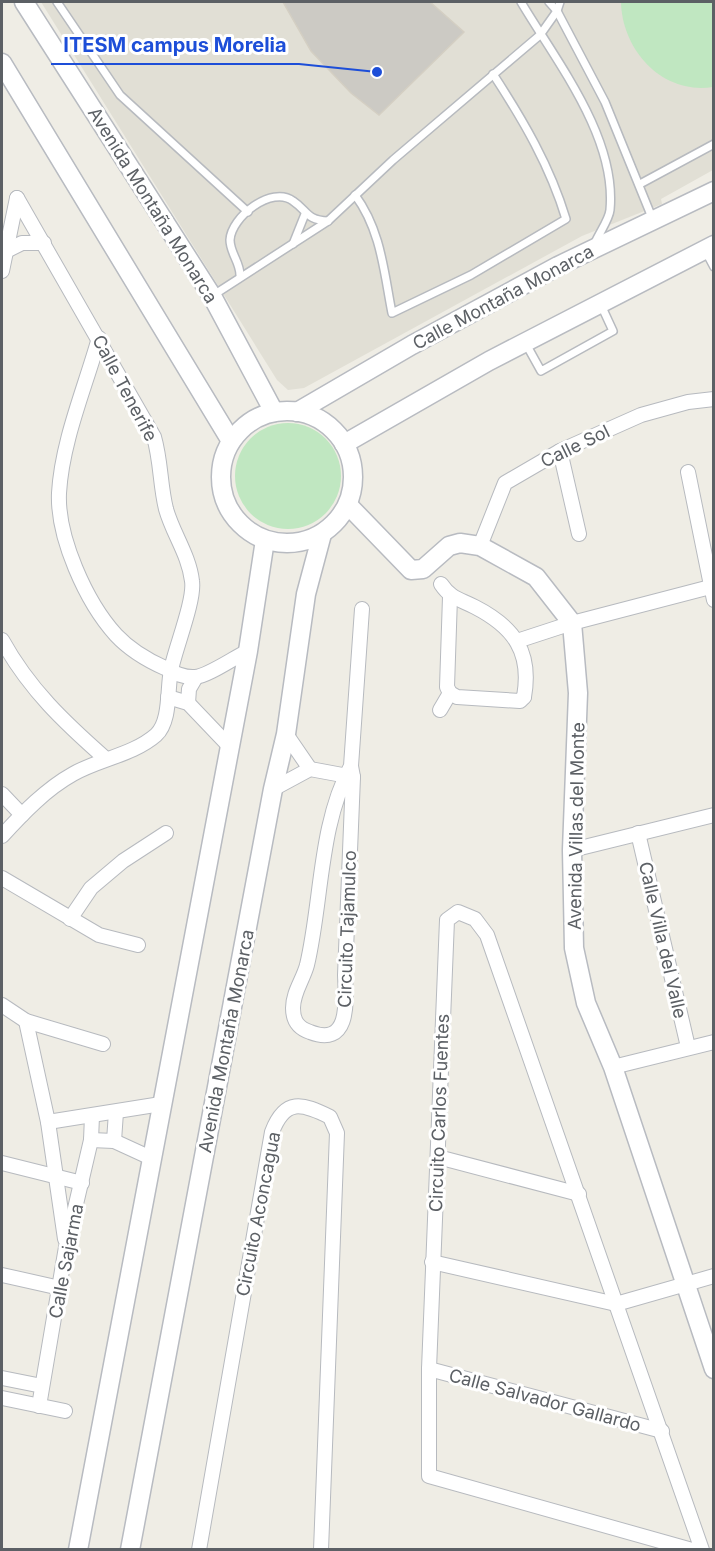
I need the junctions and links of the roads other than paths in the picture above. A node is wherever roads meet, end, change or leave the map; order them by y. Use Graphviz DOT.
graph roads {
  1 [pos="24,2"];
  2 [pos="57,2"];
  3 [pos="521,2"];
  4 [pos="549,2"];
  5 [pos="560,2"];
  6 [pos="557,11"];
  7 [pos="540,35"];
  8 [pos="2,63"];
  9 [pos="493,74"];
  10 [pos="714,144"];
  11 [pos="640,184"];
  12 [pos="714,191"];
  13 [pos="355,195"];
  14 [pos="248,212"];
  15 [pos="305,214"];
  16 [pos="653,220"];
  17 [pos="328,221"];
  18 [pos="44,243"];
  19 [pos="291,246"];
  20 [pos="709,247"];
  21 [pos="592,250"];
  22 [pos="6,251"];
  23 [pos="714,267"];
  24 [pos="2,271"];
  25 [pos="240,275"];
  26 [pos="212,296"];
  27 [pos="600,303"];
  28 [pos="99,338"];
  29 [pos="525,342"];
  30 [pos="714,399"];
  31 [pos="274,412"];
  32 [pos="297,412"];
  33 [pos="231,441"];
  34 [pos="344,444"];
  35 [pos="560,451"];
  36 [pos="688,472"];
  37 [pos="348,505"];
  38 [pos="322,534"];
  39 [pos="579,534"];
  40 [pos="265,540"];
  41 [pos="480,546"];
  42 [pos="441,584"];
  43 [pos="712,591"];
  44 [pos="450,597"];
  45 [pos="362,609"];
  46 [pos="572,623"];
  47 [pos="2,640"];
  48 [pos="518,641"];
  49 [pos="248,651"];
  50 [pos="171,671"];
  51 [pos="196,677"];
  52 [pos="450,693"];
  53 [pos="168,697"];
  54 [pos="524,698"];
  55 [pos="188,703"];
  56 [pos="533,709"];
  57 [pos="440,710"];
  58 [pos="286,734"];
  59 [pos="230,747"];
  60 [pos="106,759"];
  61 [pos="310,769"];
  62 [pos="350,773"];
  63 [pos="273,789"];
  64 [pos="2,794"];
  65 [pos="714,814"];
  66 [pos="22,815"];
  67 [pos="166,833"];
  68 [pos="638,833"];
  69 [pos="2,836"];
  70 [pos="572,850"];
  71 [pos="2,878"];
  72 [pos="70,919"];
  73 [pos="138,945"];
  74 [pos="2,1005"];
  75 [pos="26,1021"];
  76 [pos="714,1042"];
  77 [pos="103,1044"];
  78 [pos="688,1047"];
  79 [pos="613,1066"];
  80 [pos="161,1104"];
  81 [pos="116,1112"];
  82 [pos="92,1116"];
  83 [pos="48,1122"];
  84 [pos="92,1140"];
  85 [pos="114,1141"];
  86 [pos="438,1157"];
  87 [pos="151,1158"];
  88 [pos="2,1163"];
  89 [pos="55,1176"];
  90 [pos="82,1183"];
  91 [pos="579,1194"];
  92 [pos="66,1247"];
  93 [pos="432,1262"];
  94 [pos="2,1275"];
  95 [pos="714,1276"];
  96 [pos="684,1283"];
  97 [pos="60,1288"];
  98 [pos="616,1304"];
  99 [pos="429,1369"];
  100 [pos="714,1369"];
  101 [pos="2,1378"];
  102 [pos="42,1386"];
  103 [pos="2,1398"];
  104 [pos="39,1406"];
  105 [pos="65,1411"];
  106 [pos="662,1431"];
  107 [pos="78,1550"];
  108 [pos="130,1550"];
  109 [pos="199,1550"];
  110 [pos="321,1550"];
  111 [pos="692,1550"];
  112 [pos="702,1550"];
  1 -- 26 [label="main road, Avenida Montaña Monarca"];
  2 -- 14 [label="lane"];
  3 -- 7 [label="lane"];
  4 -- 6 [label="lane"];
  5 -- 6 [label="lane"];
  6 -- 7 [label="lane"];
  6 -- 11 [label="lane"];
  7 -- 9 [label="lane"];
  7 -- 21 [label="lane"];
  8 -- 33 [label="main road"];
  9 -- 13 [label="lane"];
  9 -- 13 [label="lane"];
  10 -- 11 [label="lane"];
  11 -- 16 [label="lane"];
  12 -- 16 [label="main road, Calle Montaña Monarca"];
  13 -- 17 [label="lane"];
  14 -- 15 [label="lane"];
  14 -- 25 [label="lane"];
  15 -- 17 [label="lane"];
  15 -- 19 [label="lane"];
  16 -- 21 [label="main road, Calle Montaña Monarca"];
  17 -- 19 [label="lane"];
  18 -- 22 [label="street"];
  18 -- 22 [label="street, Calle Tenerife"];
  18 -- 28 [label="street, Calle Tenerife"];
  19 -- 25 [label="lane"];
  20 -- 23 [label="lane"];
  20 -- 27 [label="main road"];
  21 -- 32 [label="main road, Calle Montaña Monarca"];
  22 -- 24 [label="street"];
  25 -- 26 [label="lane"];
  26 -- 31 [label="main road, Avenida Montaña Monarca"];
  27 -- 29 [label="main road"];
  27 -- 29 [label="lane"];
  28 -- 50 [label="street, Calle Tenerife"];
  28 -- 50 [label="street"];
  29 -- 34 [label="main road"];
  30 -- 35 [label="street, Calle Sol"];
  31 -- 32 [label="main road"];
  31 -- 33 [label="main road"];
  32 -- 34 [label="main road"];
  33 -- 40 [label="main road"];
  34 -- 37 [label="main road"];
  35 -- 39 [label="street"];
  35 -- 41 [label="street, Calle Sol"];
  36 -- 43 [label="street"];
  37 -- 38 [label="main road"];
  37 -- 41 [label="main road"];
  38 -- 40 [label="main road"];
  38 -- 58 [label="main road, Avenida Montaña Monarca"];
  40 -- 49 [label="main road"];
  41 -- 46 [label="main road"];
  42 -- 44 [label="street"];
  43 -- 46 [label="street"];
  44 -- 48 [label="street"];
  44 -- 52 [label="street"];
  45 -- 62 [label="street, Circuito Tajamulco"];
  46 -- 48 [label="street"];
  46 -- 70 [label="main road, Avenida Villas del Monte"];
  47 -- 60 [label="street"];
  48 -- 54 [label="street"];
  49 -- 51 [label="street"];
  49 -- 59 [label="main road"];
  50 -- 51 [label="street"];
  50 -- 53 [label="street, Calle Tenerife"];
  51 -- 55 [label="street"];
  52 -- 54 [label="street"];
  52 -- 57 [label="street"];
  53 -- 55 [label="street"];
  53 -- 60 [label="street, Calle Tenerife"];
  54 -- 56 [label="street"];
  55 -- 59 [label="street"];
  58 -- 61 [label="street"];
  58 -- 63 [label="main road, Avenida Montaña Monarca"];
  59 -- 80 [label="main road"];
  60 -- 66 [label="street, Calle Tenerife"];
  61 -- 62 [label="street"];
  61 -- 63 [label="street"];
  62 -- 62 [label="street, Circuito Tajamulco"];
  63 -- 108 [label="main road, Avenida Montaña Monarca"];
  64 -- 66 [label="street"];
  65 -- 68 [label="street"];
  66 -- 69 [label="street, Calle Tenerife"];
  67 -- 72 [label="street"];
  68 -- 70 [label="street"];
  68 -- 78 [label="street, Calle Villa del Valle"];
  70 -- 79 [label="main road, Avenida Villas del Monte"];
  71 -- 72 [label="street"];
  72 -- 73 [label="street"];
  74 -- 75 [label="street"];
  75 -- 77 [label="street"];
  75 -- 83 [label="street"];
  76 -- 78 [label="street"];
  78 -- 79 [label="street"];
  79 -- 96 [label="main road, Avenida Villas del Monte"];
  80 -- 81 [label="street"];
  80 -- 87 [label="main road"];
  81 -- 82 [label="street"];
  81 -- 85 [label="street"];
  82 -- 83 [label="street"];
  82 -- 84 [label="street, Calle Sajarma"];
  83 -- 89 [label="street"];
  84 -- 85 [label="street"];
  84 -- 90 [label="street, Calle Sajarma"];
  85 -- 87 [label="street"];
  86 -- 91 [label="street"];
  86 -- 91 [label="street, Circuito Carlos Fuentes"];
  86 -- 93 [label="street, Circuito Carlos Fuentes"];
  87 -- 107 [label="main road"];
  88 -- 89 [label="street"];
  89 -- 90 [label="street"];
  89 -- 92 [label="street"];
  90 -- 92 [label="street, Calle Sajarma"];
  91 -- 98 [label="street, Circuito Carlos Fuentes"];
  92 -- 97 [label="street, Calle Sajarma"];
  93 -- 98 [label="street"];
  93 -- 99 [label="street, Circuito Carlos Fuentes"];
  94 -- 97 [label="street"];
  95 -- 96 [label="street"];
  96 -- 98 [label="street"];
  96 -- 100 [label="main road, Avenida Villas del Monte"];
  97 -- 102 [label="street, Calle Sajarma"];
  98 -- 106 [label="street, Circuito Carlos Fuentes"];
  99 -- 106 [label="street, Calle Salvador Gallardo"];
  99 -- 111 [label="street, Circuito Carlos Fuentes"];
  101 -- 102 [label="street"];
  102 -- 104 [label="street, Calle Sajarma"];
  103 -- 104 [label="street"];
  104 -- 105 [label="street"];
  106 -- 112 [label="street, Circuito Carlos Fuentes"];
  109 -- 110 [label="street, Circuito Aconcagua"];
}
